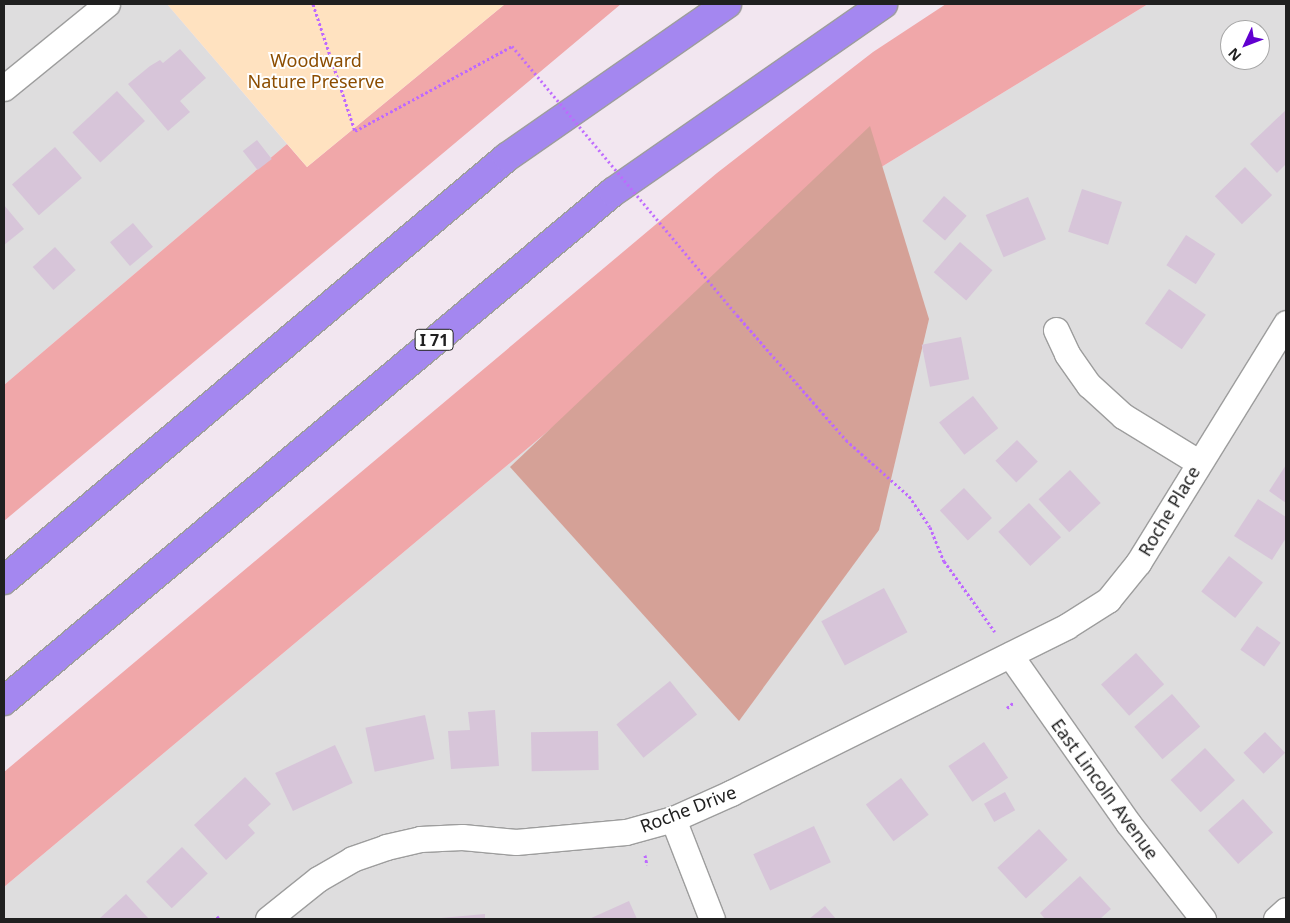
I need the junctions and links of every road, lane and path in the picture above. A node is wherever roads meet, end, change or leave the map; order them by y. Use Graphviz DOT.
graph roads {
  1 [pos="107,4"];
  2 [pos="313,4"];
  3 [pos="727,4"];
  4 [pos="883,4"];
  5 [pos="5,84"];
  6 [pos="1286,323"];
  7 [pos="1056,330"];
  8 [pos="1198,462"];
  9 [pos="4,580"];
  10 [pos="1010,655"];
  11 [pos="4,701"];
  12 [pos="672,818"];
  13 [pos="1286,910"];
  14 [pos="268,919"];
  15 [pos="712,919"];
  16 [pos="1203,919"];
  17 [pos="1276,919"];
  1 -- 5 [label="street"];
  2 -- 10 [label="path, bridge"];
  3 -- 9 [label="highway"];
  4 -- 11 [label="highway, I 71"];
  6 -- 8 [label="street, Roche Place"];
  7 -- 8 [label="street"];
  8 -- 10 [label="street, Roche Place"];
  10 -- 12 [label="street, Roche Drive"];
  10 -- 16 [label="street, East Lincoln Avenue"];
  12 -- 14 [label="street, Roche Drive"];
  12 -- 15 [label="street"];
  13 -- 17 [label="street"];
}
